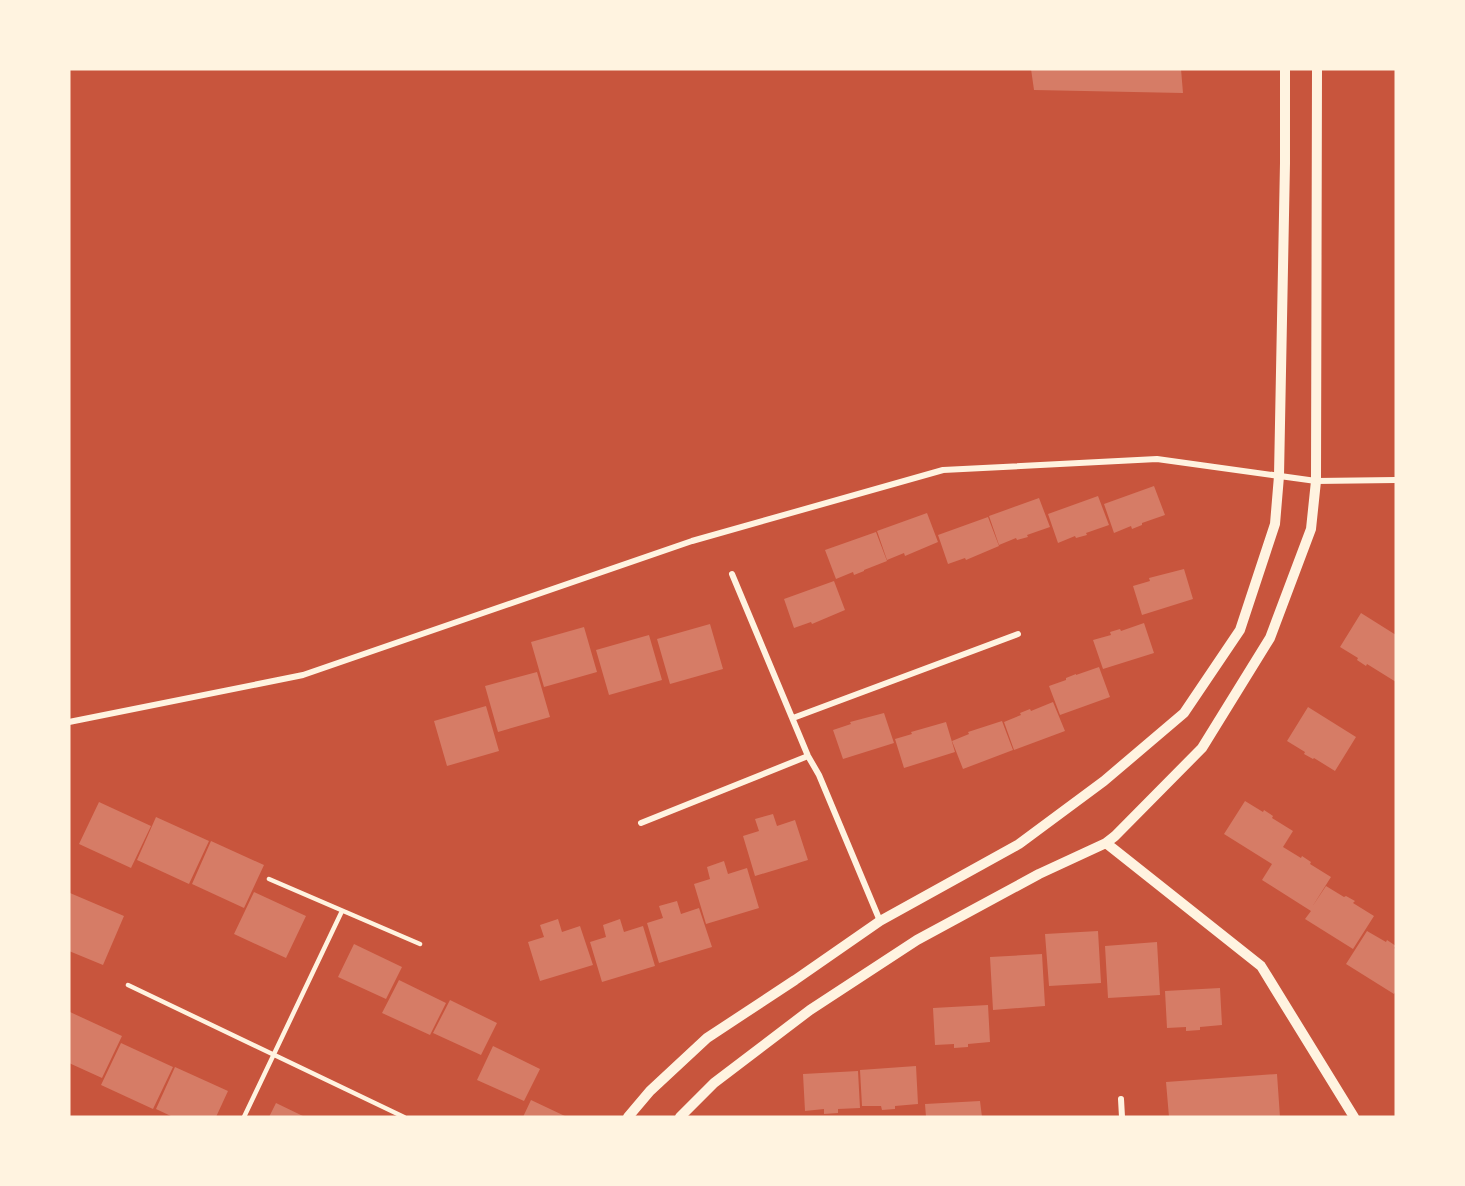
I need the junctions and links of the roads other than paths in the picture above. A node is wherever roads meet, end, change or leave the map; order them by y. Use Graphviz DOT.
graph roads {
  1 [pos="1285,69"];
  2 [pos="1317,69"];
  3 [pos="1279,476"];
  4 [pos="1396,480"];
  5 [pos="1316,481"];
  6 [pos="732,574"];
  7 [pos="1018,634"];
  8 [pos="793,718"];
  9 [pos="69,722"];
  10 [pos="808,756"];
  11 [pos="641,823"];
  12 [pos="1106,843"];
  13 [pos="269,879"];
  14 [pos="342,911"];
  15 [pos="880,921"];
  16 [pos="420,944"];
  17 [pos="128,985"];
  18 [pos="273,1055"];
  19 [pos="1121,1099"];
  20 [pos="244,1117"];
  21 [pos="404,1117"];
  22 [pos="628,1117"];
  23 [pos="680,1117"];
  24 [pos="1122,1117"];
  25 [pos="1354,1117"];
  1 -- 3 [label="street"];
  2 -- 5 [label="street"];
  3 -- 5 [label="street"];
  3 -- 9 [label="street"];
  3 -- 15 [label="street"];
  4 -- 5 [label="street"];
  5 -- 12 [label="street"];
  6 -- 8 [label="street"];
  7 -- 8 [label="street"];
  8 -- 10 [label="street"];
  10 -- 11 [label="street"];
  10 -- 15 [label="street"];
  12 -- 23 [label="street"];
  12 -- 25 [label="street"];
  13 -- 14 [label="lane"];
  14 -- 16 [label="lane"];
  14 -- 18 [label="lane"];
  15 -- 22 [label="street"];
  17 -- 18 [label="lane"];
  18 -- 20 [label="lane"];
  18 -- 21 [label="lane"];
  19 -- 24 [label="street"];
}
